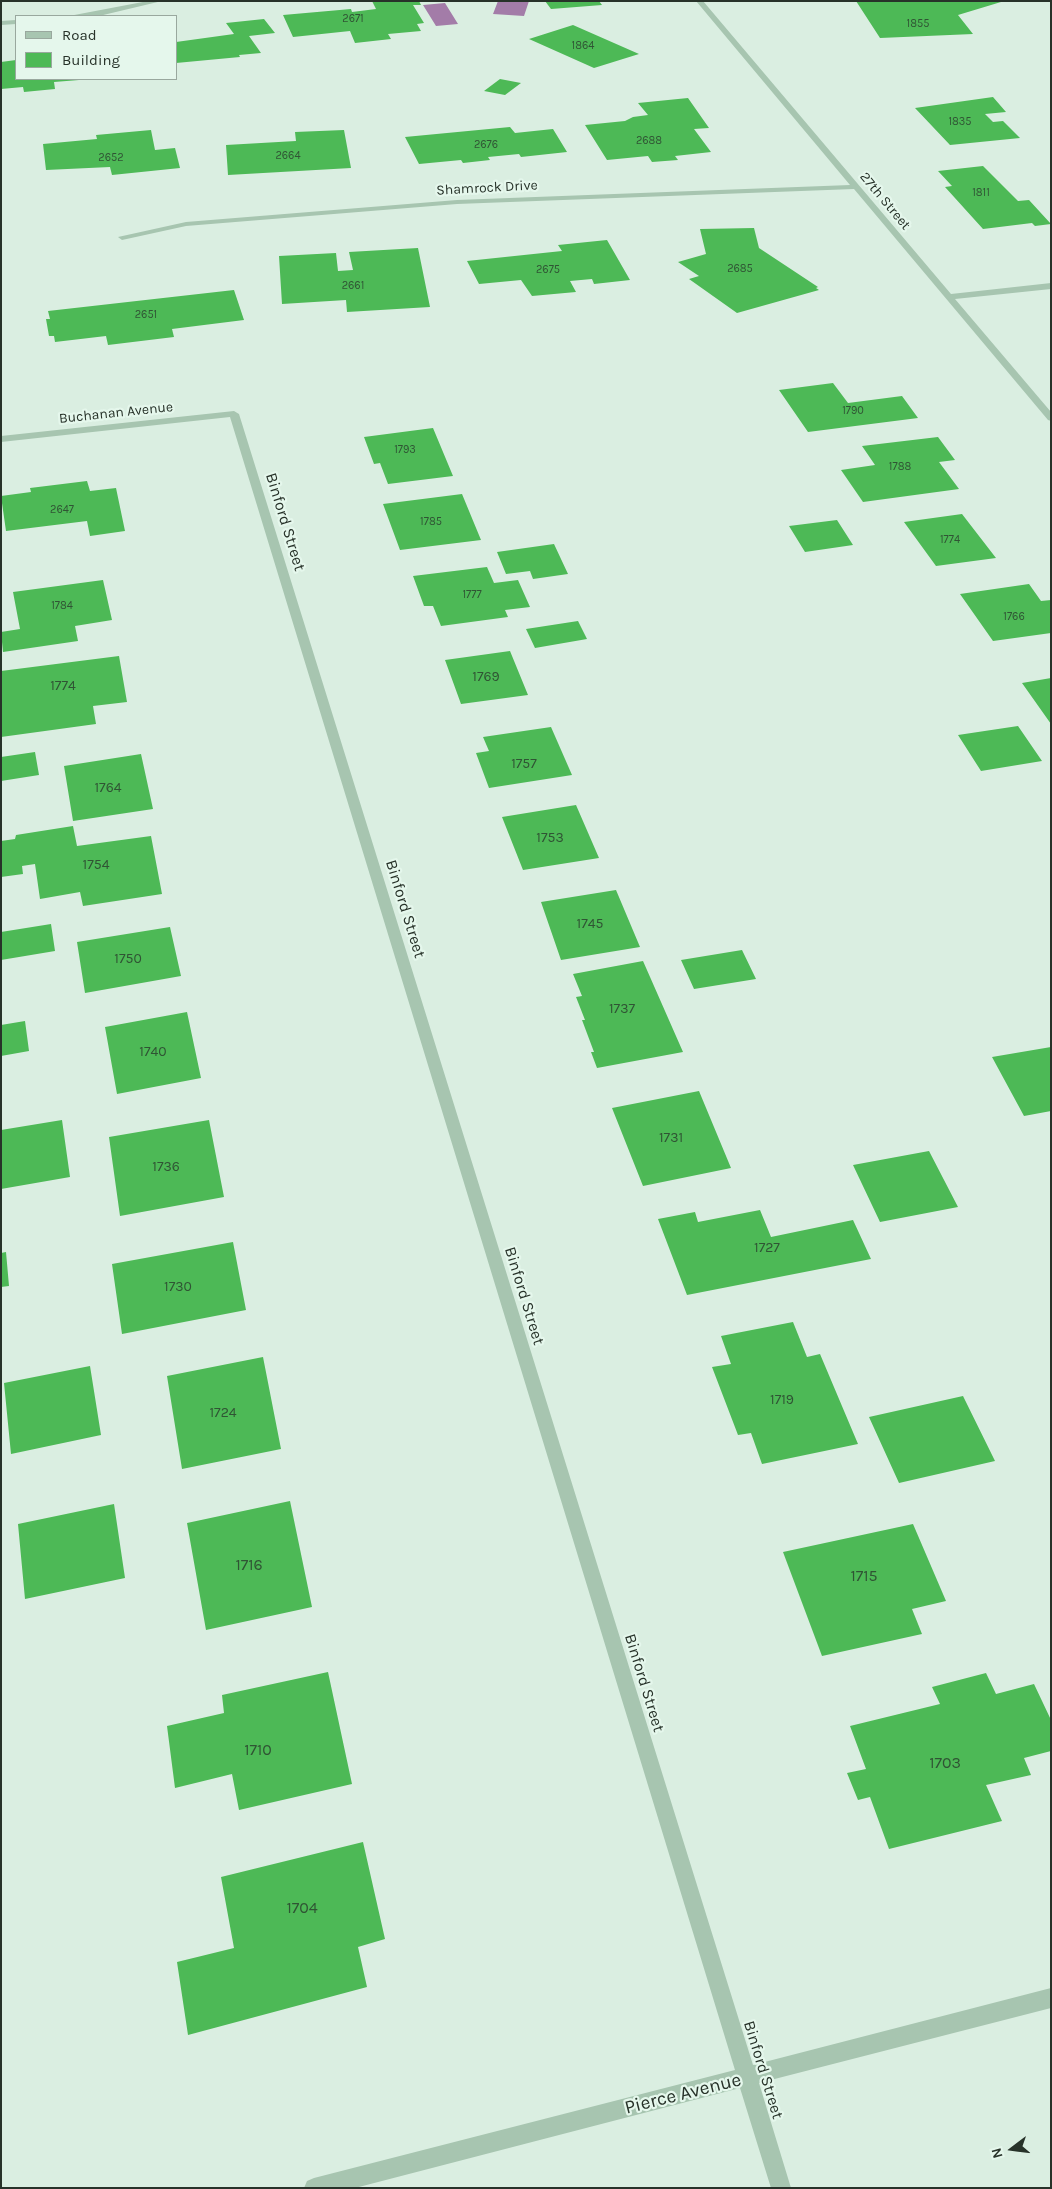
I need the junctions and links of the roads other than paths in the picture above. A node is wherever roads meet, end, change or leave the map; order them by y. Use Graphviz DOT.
graph roads {
  1 [pos="159,1"];
  2 [pos="699,1"];
  3 [pos="86,15"];
  4 [pos="15,22"];
  5 [pos="1,23"];
  6 [pos="855,187"];
  7 [pos="122,237"];
  8 [pos="1051,286"];
  9 [pos="948,296"];
  10 [pos="234,414"];
  11 [pos="1051,418"];
  12 [pos="1,439"];
  13 [pos="1051,1998"];
  14 [pos="748,2078"];
  15 [pos="314,2188"];
  16 [pos="781,2188"];
  1 -- 3 [label="street"];
  2 -- 6 [label="street, 27th Street"];
  4 -- 5 [label="street"];
  6 -- 7 [label="street, Shamrock Drive"];
  6 -- 9 [label="street, 27th Street"];
  8 -- 9 [label="street"];
  9 -- 11 [label="street, 27th Street"];
  10 -- 12 [label="street, Buchanan Avenue"];
  10 -- 14 [label="street, Binford Street"];
  13 -- 14 [label="street, Pierce Avenue"];
  14 -- 15 [label="street, Pierce Avenue"];
  14 -- 16 [label="street, Binford Street"];
}
